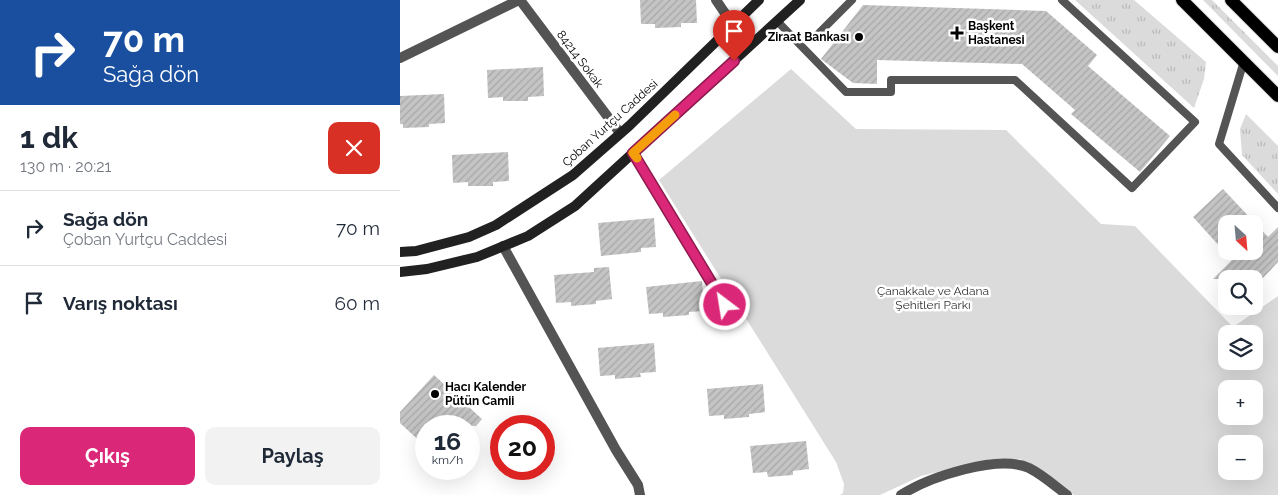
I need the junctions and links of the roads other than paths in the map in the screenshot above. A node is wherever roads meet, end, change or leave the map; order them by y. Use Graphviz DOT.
graph roads {
  1 [pos="520,0"];
  2 [pos="716,0"];
  3 [pos="759,0"];
  4 [pos="800,0"];
  5 [pos="852,0"];
  6 [pos="1062,0"];
  7 [pos="1182,0"];
  8 [pos="1231,0"];
  9 [pos="777,21"];
  10 [pos="733,25"];
  11 [pos="819,33"];
  12 [pos="1278,47"];
  13 [pos="400,58"];
  14 [pos="1244,61"];
  15 [pos="1278,96"];
  16 [pos="620,133"];
  17 [pos="633,153"];
  18 [pos="1278,208"];
  19 [pos="503,246"];
  20 [pos="400,252"];
  21 [pos="400,272"];
  22 [pos="725,305"];
  23 [pos="640,495"];
  24 [pos="901,495"];
  25 [pos="1067,495"];
  1 -- 13 [label="street"];
  1 -- 16 [label="street, 84214 Sokak"];
  2 -- 10 [label="street"];
  3 -- 10 [label="main road, Çoban Yurtçu Caddesi"];
  4 -- 9 [label="main road"];
  5 -- 11 [label="lane"];
  6 -- 9 [label="lane"];
  7 -- 14 [label="main road"];
  8 -- 12 [label="main road"];
  9 -- 17 [label="main road"];
  10 -- 16 [label="main road, Çoban Yurtçu Caddesi"];
  14 -- 15 [label="main road"];
  14 -- 18 [label="lane"];
  16 -- 20 [label="main road, Çoban Yurtçu Caddesi"];
  17 -- 19 [label="main road"];
  17 -- 22 [label="lane"];
  19 -- 21 [label="main road"];
  19 -- 23 [label="street"];
  24 -- 25 [label="street"];
}
